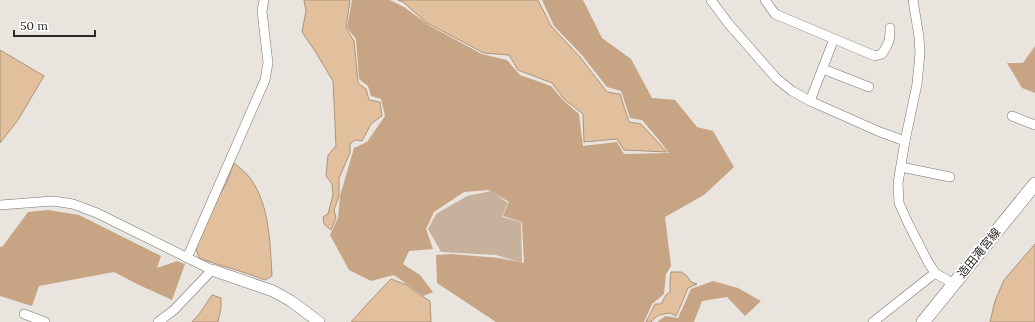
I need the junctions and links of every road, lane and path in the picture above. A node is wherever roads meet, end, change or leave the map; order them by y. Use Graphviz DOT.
graph roads {
  1 [pos="264,0"];
  2 [pos="711,0"];
  3 [pos="765,0"];
  4 [pos="913,0"];
  5 [pos="890,28"];
  6 [pos="832,44"];
  7 [pos="823,69"];
  8 [pos="869,87"];
  9 [pos="810,101"];
  10 [pos="1012,116"];
  11 [pos="1035,125"];
  12 [pos="905,141"];
  13 [pos="901,167"];
  14 [pos="950,177"];
  15 [pos="1035,184"];
  16 [pos="0,205"];
  17 [pos="187,258"];
  18 [pos="212,270"];
  19 [pos="936,273"];
  20 [pos="954,284"];
  21 [pos="24,314"];
  22 [pos="45,322"];
  23 [pos="158,322"];
  24 [pos="319,322"];
  25 [pos="873,322"];
  26 [pos="923,322"];
  1 -- 17 [label="street"];
  2 -- 9 [label="street"];
  3 -- 5 [label="street"];
  4 -- 12 [label="street"];
  6 -- 7 [label="street"];
  7 -- 8 [label="street"];
  7 -- 9 [label="street"];
  9 -- 12 [label="street"];
  10 -- 11 [label="street"];
  12 -- 13 [label="street"];
  13 -- 14 [label="street"];
  13 -- 19 [label="street"];
  15 -- 20 [label="main road, 造田滝宮線"];
  16 -- 17 [label="street"];
  17 -- 18 [label="street"];
  18 -- 23 [label="street"];
  18 -- 24 [label="street"];
  19 -- 20 [label="street"];
  19 -- 25 [label="street"];
  20 -- 26 [label="main road, 造田滝宮線"];
  21 -- 22 [label="street"];
}
